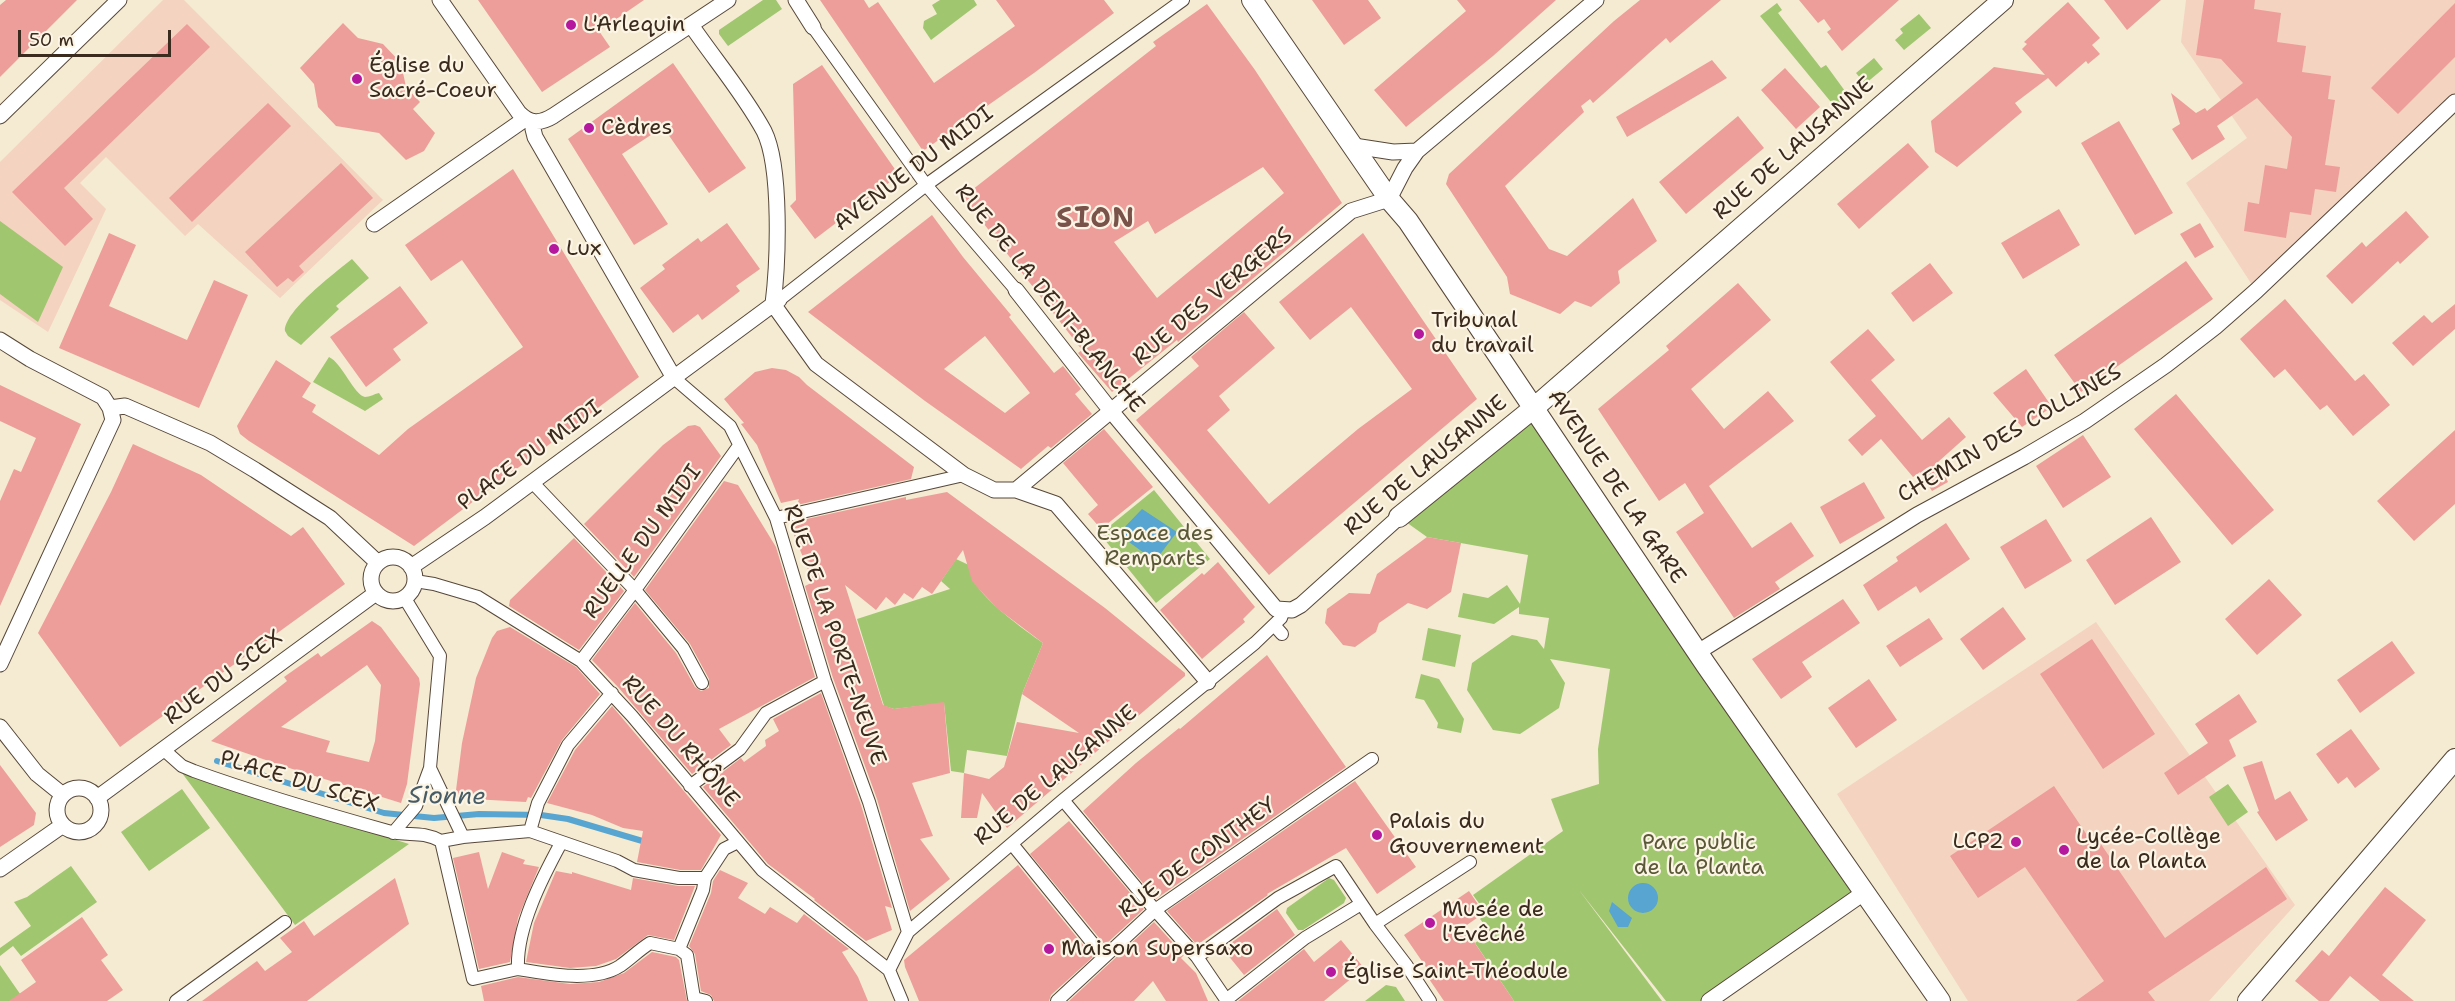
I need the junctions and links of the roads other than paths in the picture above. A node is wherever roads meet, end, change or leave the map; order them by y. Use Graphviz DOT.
graph roads {
  1 [pos="119,0"];
  2 [pos="440,0"];
  3 [pos="728,0"];
  4 [pos="796,0"];
  5 [pos="1183,0"];
  6 [pos="1252,0"];
  7 [pos="1596,0"];
  8 [pos="2003,0"];
  9 [pos="691,25"];
  10 [pos="813,27"];
  11 [pos="2455,102"];
  12 [pos="0,116"];
  13 [pos="530,121"];
  14 [pos="1354,146"];
  15 [pos="1417,151"];
  16 [pos="926,185"];
  17 [pos="1389,199"];
  18 [pos="374,224"];
  19 [pos="1016,290"];
  20 [pos="776,302"];
  21 [pos="0,340"];
  22 [pos="674,378"];
  23 [pos="1535,407"];
  24 [pos="110,408"];
  25 [pos="1111,411"];
  26 [pos="738,447"];
  27 [pos="964,475"];
  28 [pos="532,483"];
  29 [pos="1016,490"];
  30 [pos="1399,517"];
  31 [pos="776,518"];
  32 [pos="378,563"];
  33 [pos="413,574"];
  34 [pos="635,590"];
  35 [pos="376,593"];
  36 [pos="404,597"];
  37 [pos="1284,610"];
  38 [pos="1698,652"];
  39 [pos="581,661"];
  40 [pos="0,664"];
  41 [pos="825,681"];
  42 [pos="1208,682"];
  43 [pos="702,683"];
  44 [pos="612,693"];
  45 [pos="0,727"];
  46 [pos="164,750"];
  47 [pos="1372,759"];
  48 [pos="2455,759"];
  49 [pos="430,768"];
  50 [pos="690,786"];
  51 [pos="63,795"];
  52 [pos="97,798"];
  53 [pos="1063,800"];
  54 [pos="63,825"];
  55 [pos="530,831"];
  56 [pos="393,833"];
  57 [pos="463,837"];
  58 [pos="441,841"];
  59 [pos="738,842"];
  60 [pos="561,843"];
  61 [pos="1012,844"];
  62 [pos="1470,862"];
  63 [pos="0,869"];
  64 [pos="705,878"];
  65 [pos="1865,892"];
  66 [pos="1362,904"];
  67 [pos="1155,910"];
  68 [pos="285,921"];
  69 [pos="1375,924"];
  70 [pos="909,932"];
  71 [pos="679,949"];
  72 [pos="1103,956"];
  73 [pos="1197,957"];
  74 [pos="518,969"];
  75 [pos="889,970"];
  76 [pos="1226,1000"];
  77 [pos="176,1001"];
  78 [pos="706,1001"];
  79 [pos="902,1001"];
  80 [pos="1057,1001"];
  81 [pos="1430,1001"];
  82 [pos="1709,1001"];
  83 [pos="1940,1001"];
  84 [pos="2248,1001"];
  1 -- 12 [label="street"];
  2 -- 13 [label="street"];
  3 -- 9 [label="street"];
  4 -- 10 [label="street, RUE DE LA DENT-BLANCHE"];
  5 -- 16 [label="street, AVENUE DU MIDI"];
  6 -- 14 [label="street, AVENUE DE LA GARE"];
  7 -- 15 [label="street"];
  8 -- 23 [label="street, RUE DE LAUSANNE"];
  9 -- 13 [label="street"];
  9 -- 20 [label="street"];
  10 -- 16 [label="street, RUE DE LA DENT-BLANCHE"];
  11 -- 38 [label="street, CHEMIN DES COLLINES"];
  13 -- 18 [label="street"];
  13 -- 22 [label="street"];
  14 -- 15 [label="street"];
  14 -- 17 [label="street, AVENUE DE LA GARE"];
  15 -- 17 [label="street"];
  16 -- 19 [label="street, RUE DE LA DENT-BLANCHE"];
  16 -- 20 [label="street, AVENUE DU MIDI"];
  17 -- 23 [label="street, AVENUE DE LA GARE"];
  17 -- 25 [label="street, RUE DES VERGERS"];
  19 -- 25 [label="street, RUE DE LA DENT-BLANCHE"];
  20 -- 22 [label="street, AVENUE DU MIDI"];
  20 -- 27 [label="street"];
  21 -- 24 [label="street"];
  22 -- 26 [label="street, RUE DE LA PORTE-NEUVE"];
  22 -- 28 [label="street, PLACE DU MIDI"];
  23 -- 30 [label="street, RUE DE LAUSANNE"];
  23 -- 38 [label="street, AVENUE DE LA GARE"];
  24 -- 32 [label="street"];
  24 -- 40 [label="street"];
  25 -- 29 [label="street, RUE DES VERGERS"];
  25 -- 37 [label="street, RUE DE LA DENT-BLANCHE"];
  26 -- 31 [label="street, RUE DE LA PORTE-NEUVE"];
  26 -- 34 [label="street, RUELLE DU MIDI"];
  27 -- 29 [label="street"];
  27 -- 31 [label="street"];
  28 -- 33 [label="street, PLACE DU MIDI"];
  28 -- 34 [label="street"];
  29 -- 42 [label="street"];
  30 -- 37 [label="street, RUE DE LAUSANNE"];
  31 -- 41 [label="street, RUE DE LA PORTE-NEUVE"];
  32 -- 33 [label="street"];
  32 -- 35 [label="street"];
  33 -- 36 [label="street"];
  33 -- 39 [label="street, RUE DU RHÔNE"];
  34 -- 39 [label="street, RUELLE DU MIDI"];
  34 -- 43 [label="street"];
  35 -- 36 [label="street"];
  35 -- 46 [label="street, RUE DU SCEX"];
  36 -- 49 [label="street"];
  37 -- 42 [label="street, RUE DE LAUSANNE"];
  38 -- 65 [label="street, AVENUE DE LA GARE"];
  39 -- 44 [label="street, RUE DU RHÔNE"];
  41 -- 50 [label="street"];
  41 -- 70 [label="street, RUE DE LA PORTE-NEUVE"];
  42 -- 53 [label="street, RUE DE LAUSANNE"];
  44 -- 50 [label="street, RUE DU RHÔNE"];
  44 -- 55 [label="street"];
  45 -- 51 [label="street"];
  46 -- 52 [label="street, RUE DU SCEX"];
  46 -- 56 [label="street, PLACE DU SCEX"];
  47 -- 67 [label="street, RUE DE CONTHEY"];
  48 -- 84 [label="street"];
  49 -- 56 [label="street"];
  49 -- 57 [label="street"];
  50 -- 59 [label="street, RUE DU RHÔNE"];
  51 -- 52 [label="street"];
  51 -- 54 [label="street"];
  52 -- 54 [label="street"];
  53 -- 61 [label="street, RUE DE LAUSANNE"];
  53 -- 67 [label="street"];
  54 -- 63 [label="street"];
  55 -- 57 [label="street, PLACE DU SCEX"];
  55 -- 60 [label="street"];
  56 -- 58 [label="street, PLACE DU SCEX"];
  57 -- 58 [label="street, PLACE DU SCEX"];
  58 -- 74 [label="street"];
  59 -- 64 [label="street"];
  59 -- 75 [label="street, RUE DU RHÔNE"];
  60 -- 64 [label="street"];
  60 -- 74 [label="street"];
  61 -- 70 [label="street, RUE DE LAUSANNE"];
  61 -- 72 [label="street"];
  62 -- 69 [label="street"];
  64 -- 71 [label="street"];
  65 -- 82 [label="street"];
  65 -- 83 [label="street, AVENUE DE LA GARE"];
  66 -- 69 [label="street"];
  66 -- 73 [label="street"];
  66 -- 76 [label="street"];
  67 -- 72 [label="street, RUE DE CONTHEY"];
  67 -- 73 [label="street"];
  68 -- 77 [label="street"];
  69 -- 81 [label="street"];
  70 -- 75 [label="street, RUE DE LAUSANNE"];
  71 -- 74 [label="street"];
  71 -- 78 [label="street"];
  72 -- 80 [label="street, RUE DE CONTHEY"];
  73 -- 76 [label="street"];
  75 -- 79 [label="street"];
}
